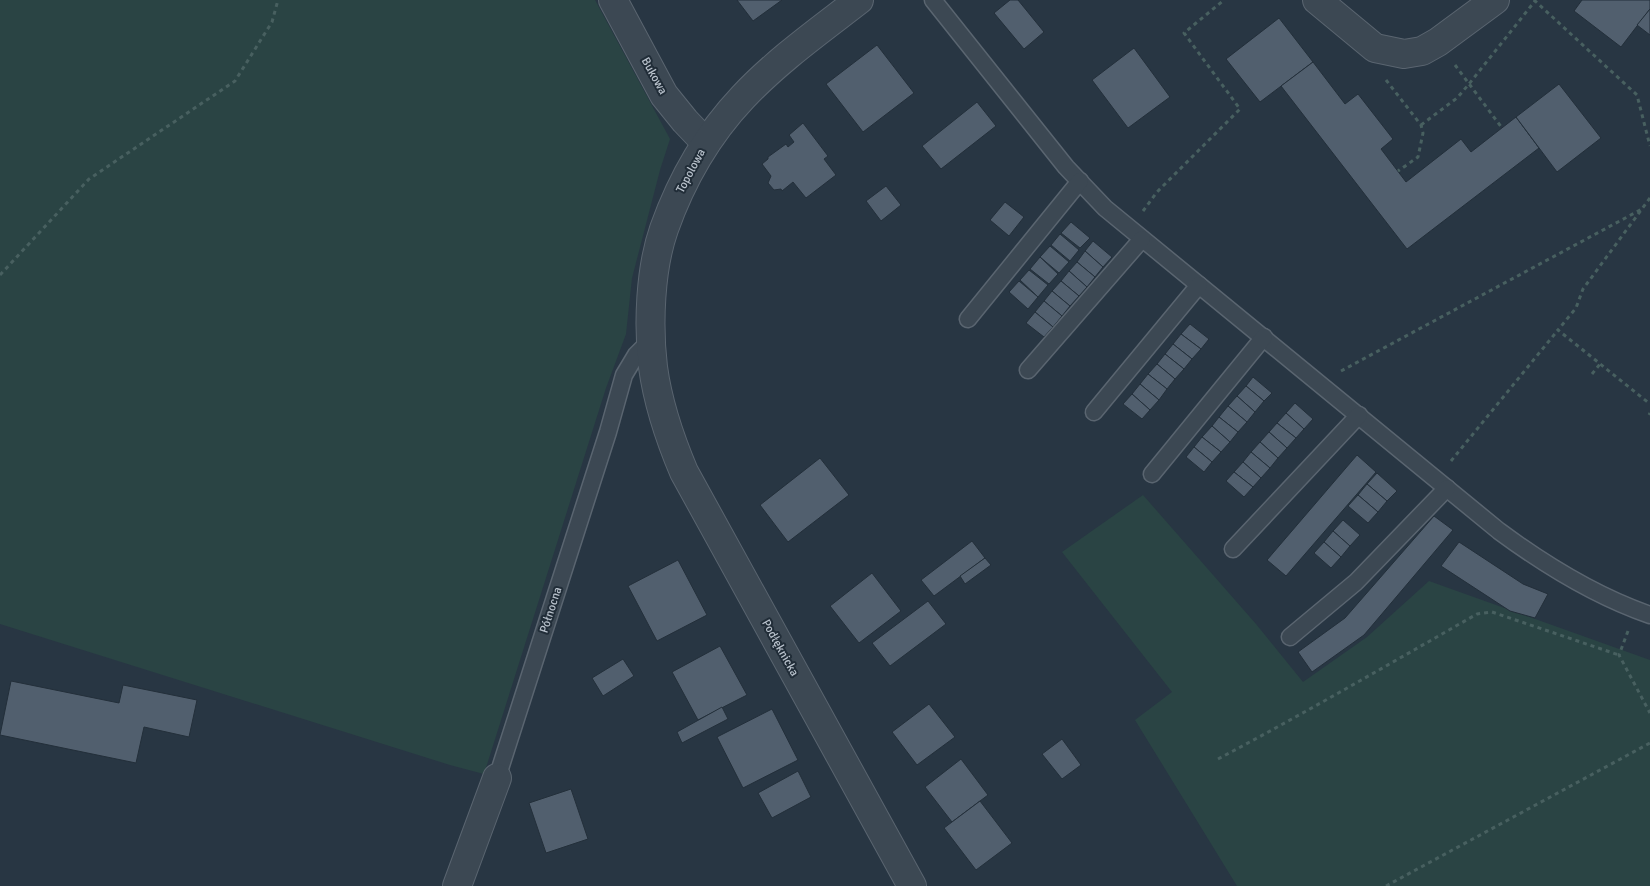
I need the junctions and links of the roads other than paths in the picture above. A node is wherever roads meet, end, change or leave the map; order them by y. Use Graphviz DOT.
graph roads {
  1 [pos="613,0"];
  2 [pos="859,0"];
  3 [pos="933,0"];
  4 [pos="1316,0"];
  5 [pos="1495,0"];
  6 [pos="706,143"];
  7 [pos="1080,181"];
  8 [pos="1135,234"];
  9 [pos="1200,285"];
  10 [pos="968,319"];
  11 [pos="1264,337"];
  12 [pos="651,340"];
  13 [pos="1028,370"];
  14 [pos="660,404"];
  15 [pos="1094,412"];
  16 [pos="1359,415"];
  17 [pos="1152,474"];
  18 [pos="1442,484"];
  19 [pos="1233,550"];
  20 [pos="1650,614"];
  21 [pos="1290,637"];
  22 [pos="497,778"];
  23 [pos="457,886"];
  24 [pos="912,886"];
  1 -- 6 [label="street, Bukowa"];
  2 -- 6 [label="street, Topolowa"];
  3 -- 7 [label="lane"];
  4 -- 5 [label="street"];
  6 -- 12 [label="street, Topolowa"];
  7 -- 8 [label="lane"];
  7 -- 10 [label="lane"];
  8 -- 9 [label="lane"];
  8 -- 13 [label="lane"];
  9 -- 11 [label="lane"];
  9 -- 15 [label="lane"];
  11 -- 16 [label="lane"];
  11 -- 17 [label="lane"];
  12 -- 14 [label="street, Topolowa"];
  12 -- 22 [label="lane, Północna"];
  14 -- 24 [label="street, Podłęknicka"];
  16 -- 18 [label="lane"];
  16 -- 19 [label="lane"];
  18 -- 20 [label="lane"];
  18 -- 21 [label="lane"];
  22 -- 23 [label="street, Północna"];
}
